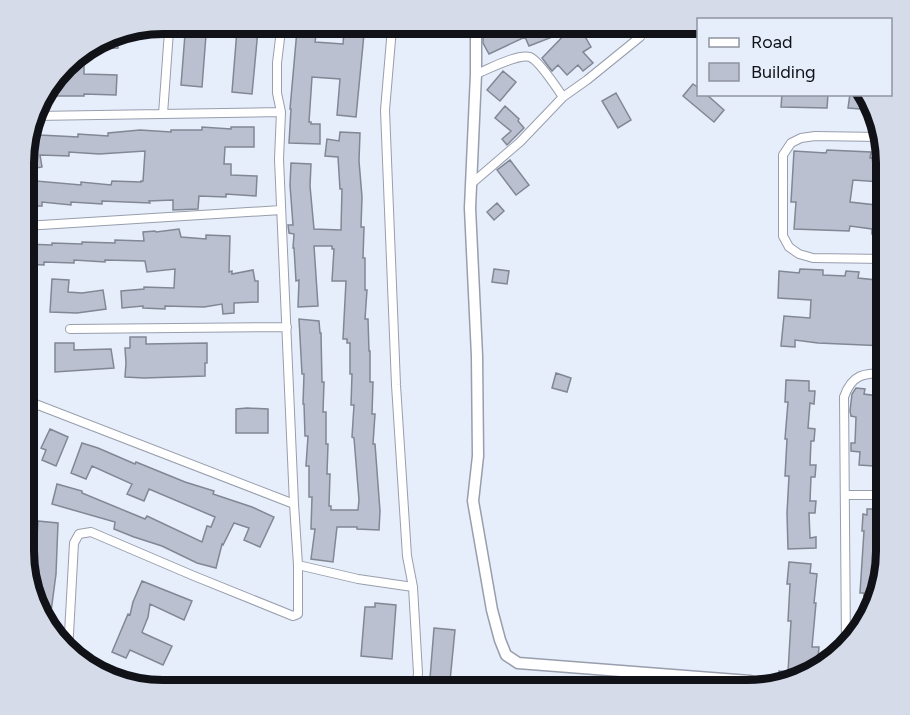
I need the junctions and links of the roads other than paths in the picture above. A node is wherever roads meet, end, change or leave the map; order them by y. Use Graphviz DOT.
graph roads {
  1 [pos="169,34"];
  2 [pos="280,34"];
  3 [pos="391,34"];
  4 [pos="476,35"];
  5 [pos="640,37"];
  6 [pos="476,74"];
  7 [pos="563,97"];
  8 [pos="281,112"];
  9 [pos="163,114"];
  10 [pos="43,116"];
  11 [pos="873,137"];
  12 [pos="471,183"];
  13 [pos="281,210"];
  14 [pos="34,225"];
  15 [pos="876,259"];
  16 [pos="287,327"];
  17 [pos="70,329"];
  18 [pos="875,373"];
  19 [pos="35,404"];
  20 [pos="845,495"];
  21 [pos="875,495"];
  22 [pos="294,504"];
  23 [pos="298,565"];
  24 [pos="413,587"];
  25 [pos="846,633"];
  26 [pos="70,639"];
  27 [pos="417,680"];
  28 [pos="737,680"];
  1 -- 9 [label="street"];
  2 -- 8 [label="street"];
  3 -- 24 [label="street"];
  4 -- 6 [label="street"];
  5 -- 7 [label="street"];
  6 -- 7 [label="street"];
  6 -- 12 [label="street"];
  7 -- 12 [label="street"];
  8 -- 9 [label="street"];
  8 -- 13 [label="street"];
  9 -- 10 [label="street"];
  11 -- 15 [label="street"];
  12 -- 28 [label="street"];
  13 -- 14 [label="street"];
  13 -- 16 [label="street"];
  16 -- 17 [label="street"];
  16 -- 22 [label="street"];
  18 -- 20 [label="street"];
  19 -- 22 [label="street"];
  20 -- 21 [label="street"];
  20 -- 25 [label="street"];
  22 -- 23 [label="street"];
  23 -- 24 [label="street"];
  23 -- 26 [label="street"];
  24 -- 27 [label="street"];
}
